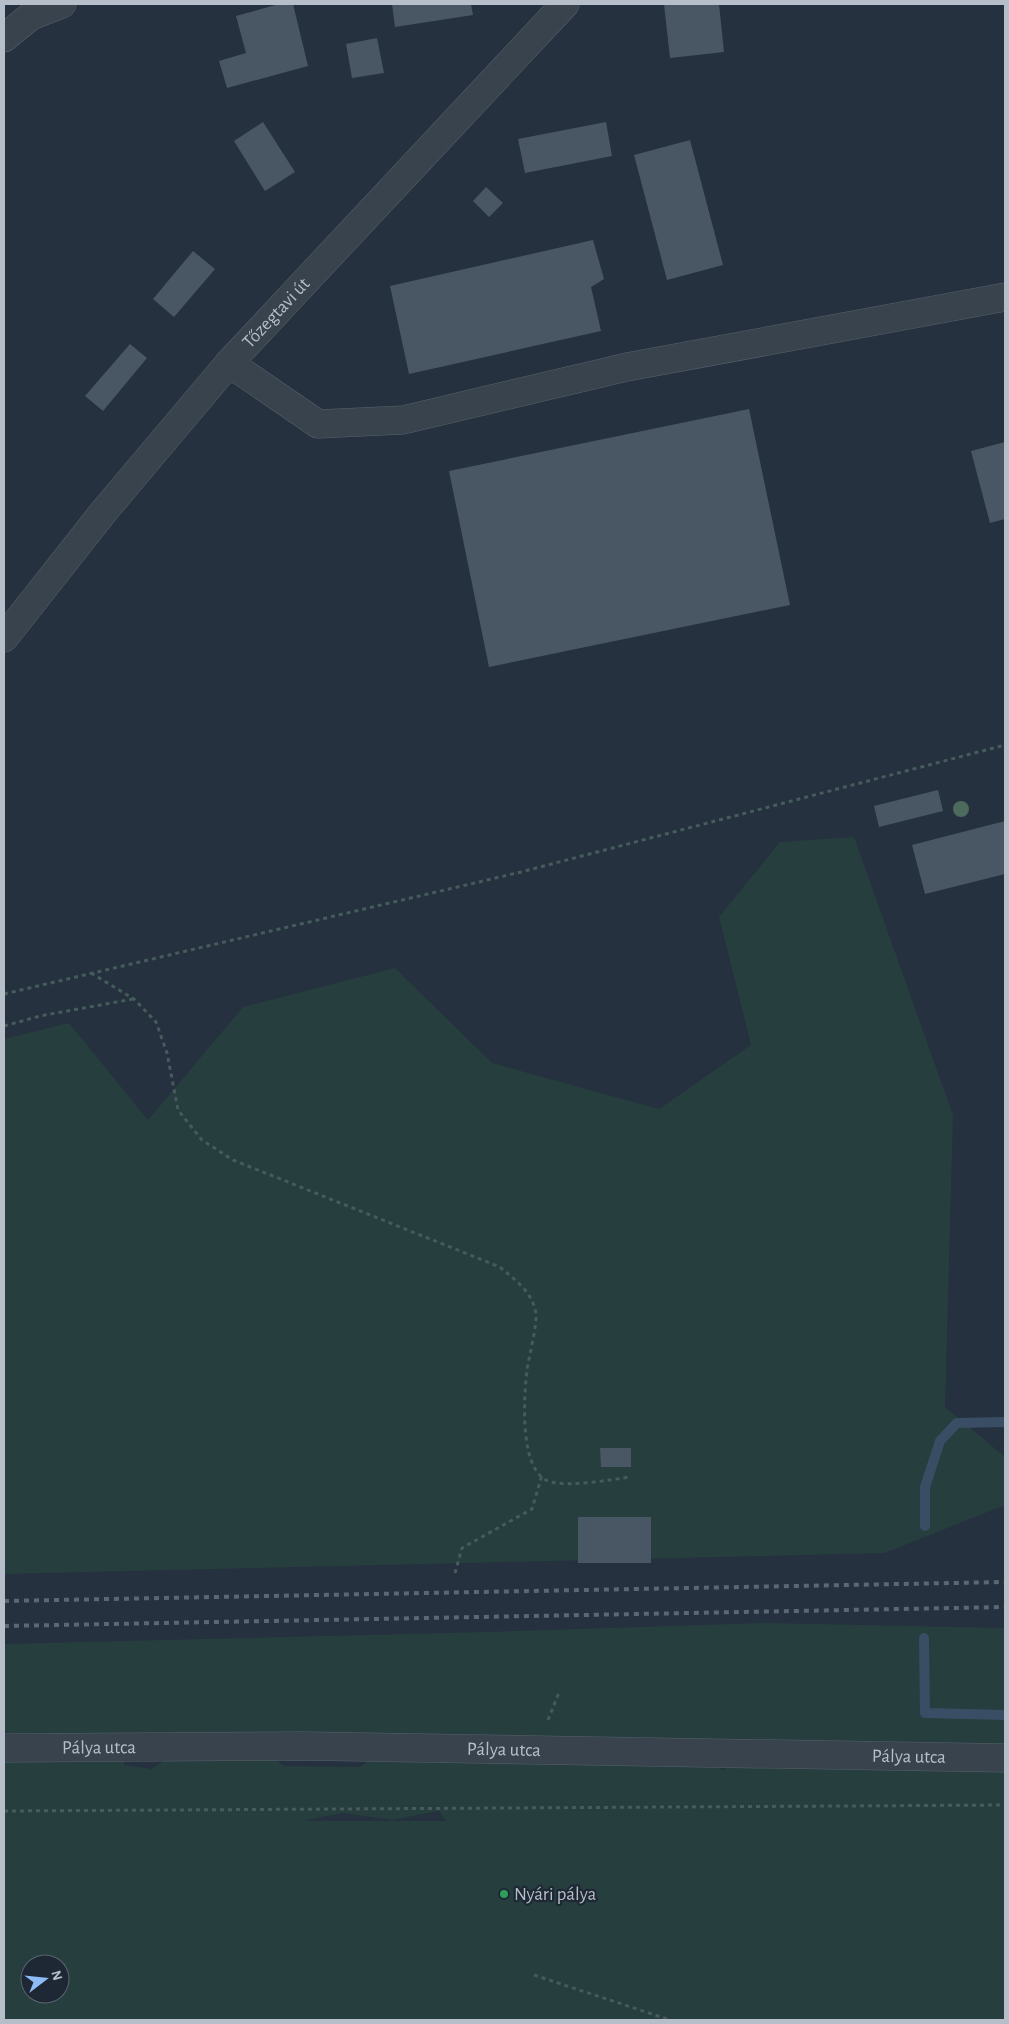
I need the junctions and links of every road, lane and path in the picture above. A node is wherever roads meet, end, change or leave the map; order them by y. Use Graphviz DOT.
graph roads {
  1 [pos="62,4"];
  2 [pos="565,4"];
  3 [pos="4,38"];
  4 [pos="1005,297"];
  5 [pos="229,363"];
  6 [pos="4,638"];
  7 [pos="1005,745"];
  8 [pos="91,973"];
  9 [pos="4,994"];
  10 [pos="134,999"];
  11 [pos="4,1026"];
  12 [pos="542,1475"];
  13 [pos="630,1477"];
  14 [pos="455,1573"];
  15 [pos="4,1748"];
  16 [pos="1005,1758"];
  17 [pos="1005,1804"];
  18 [pos="4,1810"];
  19 [pos="534,1975"];
  20 [pos="670,2020"];
  1 -- 3 [label="street"];
  2 -- 5 [label="street, Tőzegtavi út"];
  4 -- 5 [label="street"];
  5 -- 6 [label="street, Tőzegtavi út"];
  7 -- 8 [label="path"];
  8 -- 9 [label="path"];
  8 -- 10 [label="path"];
  10 -- 11 [label="path"];
  10 -- 12 [label="path"];
  12 -- 13 [label="path"];
  12 -- 14 [label="path"];
  15 -- 16 [label="street, Pálya utca"];
  17 -- 18 [label="path"];
  19 -- 20 [label="path"];
}
